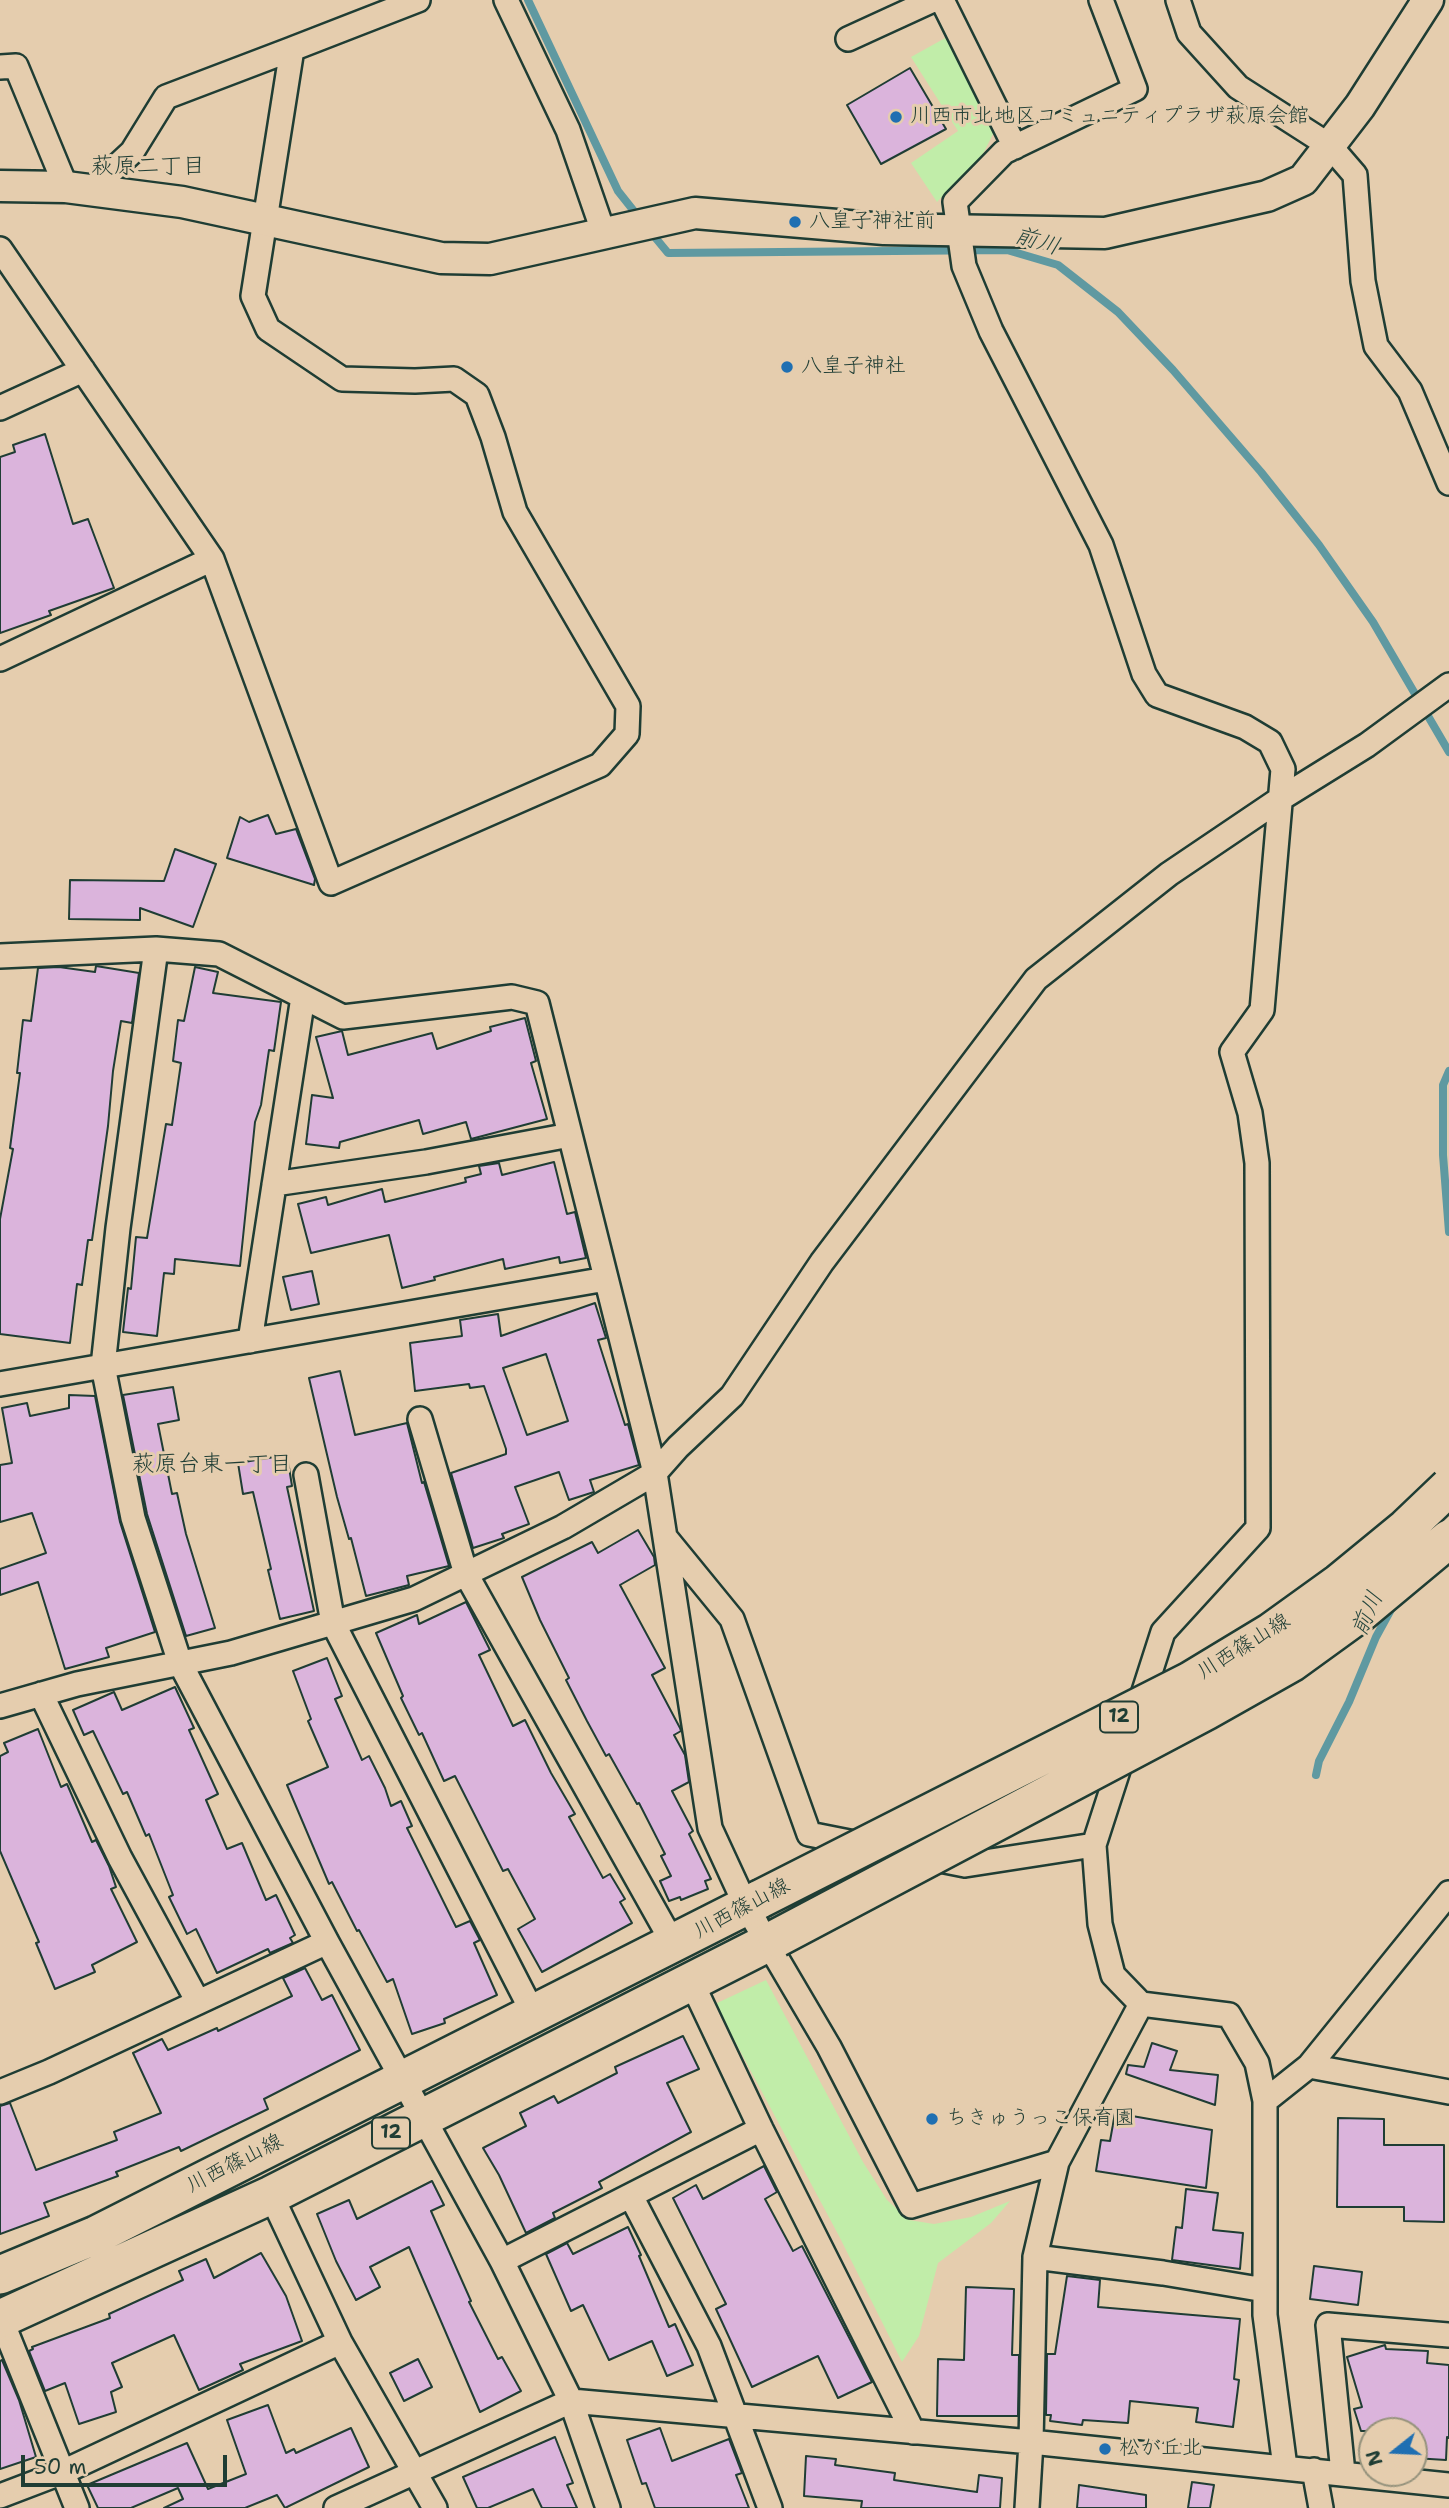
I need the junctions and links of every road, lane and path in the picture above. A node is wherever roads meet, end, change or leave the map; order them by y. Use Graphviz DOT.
graph roads {
  1 [pos="418,0"];
  2 [pos="506,0"];
  3 [pos="933,0"];
  4 [pos="942,0"];
  5 [pos="1101,0"];
  6 [pos="1178,0"];
  7 [pos="1428,0"];
  8 [pos="848,39"];
  9 [pos="292,49"];
  10 [pos="0,67"];
  11 [pos="1015,146"];
  12 [pos="1330,146"];
  13 [pos="0,186"];
  14 [pos="79,188"];
  15 [pos="265,220"];
  16 [pos="959,229"];
  17 [pos="604,234"];
  18 [pos="0,248"];
  19 [pos="83,370"];
  20 [pos="0,408"];
  21 [pos="1449,483"];
  22 [pos="212,559"];
  23 [pos="0,659"];
  24 [pos="1449,685"];
  25 [pos="1280,799"];
  26 [pos="156,949"];
  27 [pos="0,956"];
  28 [pos="303,997"];
  29 [pos="570,1135"];
  30 [pos="274,1184"];
  31 [pos="606,1279"];
  32 [pos="250,1341"];
  33 [pos="103,1366"];
  34 [pos="0,1384"];
  35 [pos="420,1419"];
  36 [pos="655,1473"];
  37 [pos="306,1475"];
  38 [pos="1449,1487"];
  39 [pos="666,1537"];
  40 [pos="1449,1539"];
  41 [pos="466,1574"];
  42 [pos="333,1623"];
  43 [pos="180,1663"];
  44 [pos="41,1694"];
  45 [pos="0,1706"];
  46 [pos="1094,1845"];
  47 [pos="1449,1893"];
  48 [pos="753,1903"];
  49 [pos="327,1941"];
  50 [pos="772,1941"];
  51 [pos="674,1945"];
  52 [pos="691,1981"];
  53 [pos="198,2002"];
  54 [pos="1141,2004"];
  55 [pos="533,2013"];
  56 [pos="1309,2066"];
  57 [pos="402,2080"];
  58 [pos="0,2092"];
  59 [pos="1449,2092"];
  60 [pos="1265,2101"];
  61 [pos="424,2117"];
  62 [pos="761,2129"];
  63 [pos="1057,2162"];
  64 [pos="271,2195"];
  65 [pos="631,2196"];
  66 [pos="1035,2257"];
  67 [pos="502,2261"];
  68 [pos="0,2275"];
  69 [pos="1265,2290"];
  70 [pos="1,2319"];
  71 [pos="1449,2335"];
  72 [pos="340,2342"];
  73 [pos="571,2401"];
  74 [pos="734,2414"];
  75 [pos="914,2431"];
  76 [pos="1031,2442"];
  77 [pos="1285,2468"];
  78 [pos="1314,2470"];
  79 [pos="415,2471"];
  80 [pos="63,2472"];
  81 [pos="1343,2473"];
  82 [pos="1449,2485"];
  83 [pos="0,2496"];
  84 [pos="77,2508"];
  85 [pos="336,2508"];
  86 [pos="435,2508"];
  87 [pos="608,2508"];
  88 [pos="770,2508"];
  89 [pos="1027,2508"];
  90 [pos="1321,2508"];
  1 -- 9 [label="street"];
  2 -- 17 [label="street"];
  3 -- 8 [label="street"];
  4 -- 11 [label="street"];
  5 -- 11 [label="street"];
  6 -- 12 [label="street"];
  7 -- 12 [label="street"];
  9 -- 14 [label="street"];
  9 -- 15 [label="street"];
  10 -- 14 [label="street"];
  11 -- 16 [label="street"];
  12 -- 16 [label="street"];
  12 -- 21 [label="street"];
  13 -- 14 [label="street"];
  14 -- 15 [label="street"];
  15 -- 17 [label="street"];
  15 -- 22 [label="street"];
  16 -- 17 [label="street"];
  16 -- 25 [label="street"];
  18 -- 19 [label="street"];
  19 -- 20 [label="street"];
  19 -- 22 [label="street"];
  22 -- 23 [label="street"];
  24 -- 25 [label="street"];
  25 -- 36 [label="street"];
  25 -- 46 [label="street"];
  26 -- 27 [label="street"];
  26 -- 28 [label="street"];
  26 -- 33 [label="street"];
  28 -- 29 [label="street"];
  28 -- 30 [label="street"];
  29 -- 30 [label="street"];
  29 -- 31 [label="street"];
  30 -- 32 [label="street"];
  31 -- 32 [label="street"];
  31 -- 36 [label="street"];
  32 -- 33 [label="street"];
  33 -- 34 [label="street"];
  33 -- 43 [label="street"];
  35 -- 41 [label="street"];
  36 -- 39 [label="street"];
  36 -- 41 [label="street"];
  37 -- 42 [label="street"];
  38 -- 48 [label="main road, 川西篠山線 / 12, bridge"];
  39 -- 46 [label="street"];
  39 -- 48 [label="street"];
  40 -- 50 [label="main road, 川西篠山線 / 12, bridge"];
  41 -- 42 [label="street"];
  41 -- 51 [label="street"];
  42 -- 43 [label="street"];
  42 -- 55 [label="street"];
  43 -- 44 [label="street"];
  43 -- 49 [label="street"];
  44 -- 45 [label="street"];
  44 -- 53 [label="street"];
  46 -- 54 [label="street"];
  47 -- 56 [label="street"];
  48 -- 50 [label="street"];
  48 -- 51 [label="main road, 川西篠山線 / 12"];
  49 -- 53 [label="street"];
  49 -- 57 [label="street"];
  50 -- 52 [label="main road, 川西篠山線 / 12"];
  50 -- 63 [label="street"];
  51 -- 55 [label="main road, 川西篠山線 / 12"];
  52 -- 61 [label="main road, 川西篠山線 / 12"];
  52 -- 62 [label="street"];
  53 -- 58 [label="street"];
  54 -- 60 [label="street"];
  54 -- 63 [label="street"];
  55 -- 57 [label="main road, 川西篠山線 / 12"];
  56 -- 59 [label="street"];
  56 -- 60 [label="street"];
  57 -- 61 [label="street"];
  57 -- 68 [label="main road, 川西篠山線 / 12"];
  60 -- 69 [label="street"];
  61 -- 64 [label="main road, 川西篠山線 / 12"];
  61 -- 67 [label="street"];
  62 -- 65 [label="street"];
  62 -- 75 [label="street"];
  63 -- 66 [label="street"];
  64 -- 70 [label="main road, 川西篠山線 / 12"];
  64 -- 72 [label="street"];
  65 -- 67 [label="street"];
  65 -- 74 [label="street"];
  66 -- 69 [label="street"];
  66 -- 76 [label="street"];
  67 -- 73 [label="street"];
  69 -- 77 [label="street"];
  70 -- 80 [label="street"];
  71 -- 81 [label="street"];
  72 -- 79 [label="street"];
  72 -- 80 [label="street"];
  73 -- 74 [label="street"];
  73 -- 79 [label="street"];
  73 -- 87 [label="street"];
  74 -- 75 [label="street"];
  74 -- 88 [label="street"];
  75 -- 76 [label="street"];
  76 -- 77 [label="street"];
  76 -- 89 [label="street"];
  77 -- 78 [label="street"];
  78 -- 81 [label="street"];
  78 -- 90 [label="street"];
  79 -- 85 [label="street"];
  79 -- 86 [label="street"];
  80 -- 83 [label="street"];
  80 -- 84 [label="street"];
  81 -- 82 [label="street"];
}
